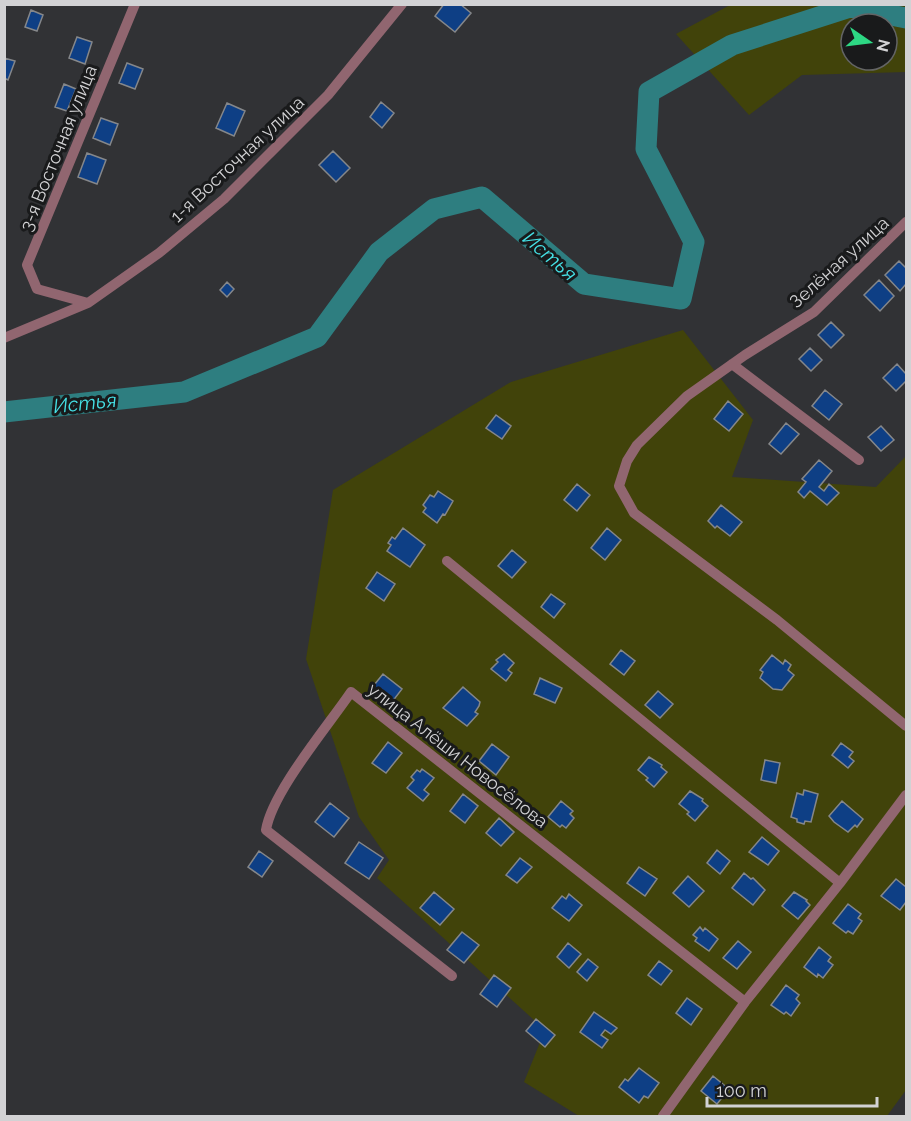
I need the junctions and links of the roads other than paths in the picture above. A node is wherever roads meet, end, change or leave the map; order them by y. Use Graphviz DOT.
graph roads {
  1 [pos="135,4"];
  2 [pos="402,4"];
  3 [pos="906,222"];
  4 [pos="88,303"];
  5 [pos="4,338"];
  6 [pos="732,364"];
  7 [pos="859,460"];
  8 [pos="447,561"];
  9 [pos="906,726"];
  10 [pos="906,795"];
  11 [pos="840,883"];
  12 [pos="452,976"];
  13 [pos="745,1002"];
  14 [pos="663,1116"];
  1 -- 4 [label="street, 3-я Восточная улица"];
  2 -- 4 [label="street, 1-я Восточная улица"];
  3 -- 6 [label="street, Зелёная улица"];
  4 -- 5 [label="street, 1-я Восточная улица"];
  6 -- 7 [label="street"];
  6 -- 9 [label="street, Зелёная улица"];
  8 -- 11 [label="street"];
  10 -- 11 [label="street"];
  11 -- 13 [label="street"];
  12 -- 13 [label="street, улица Алёши Новосёлова"];
  13 -- 14 [label="street"];
}
